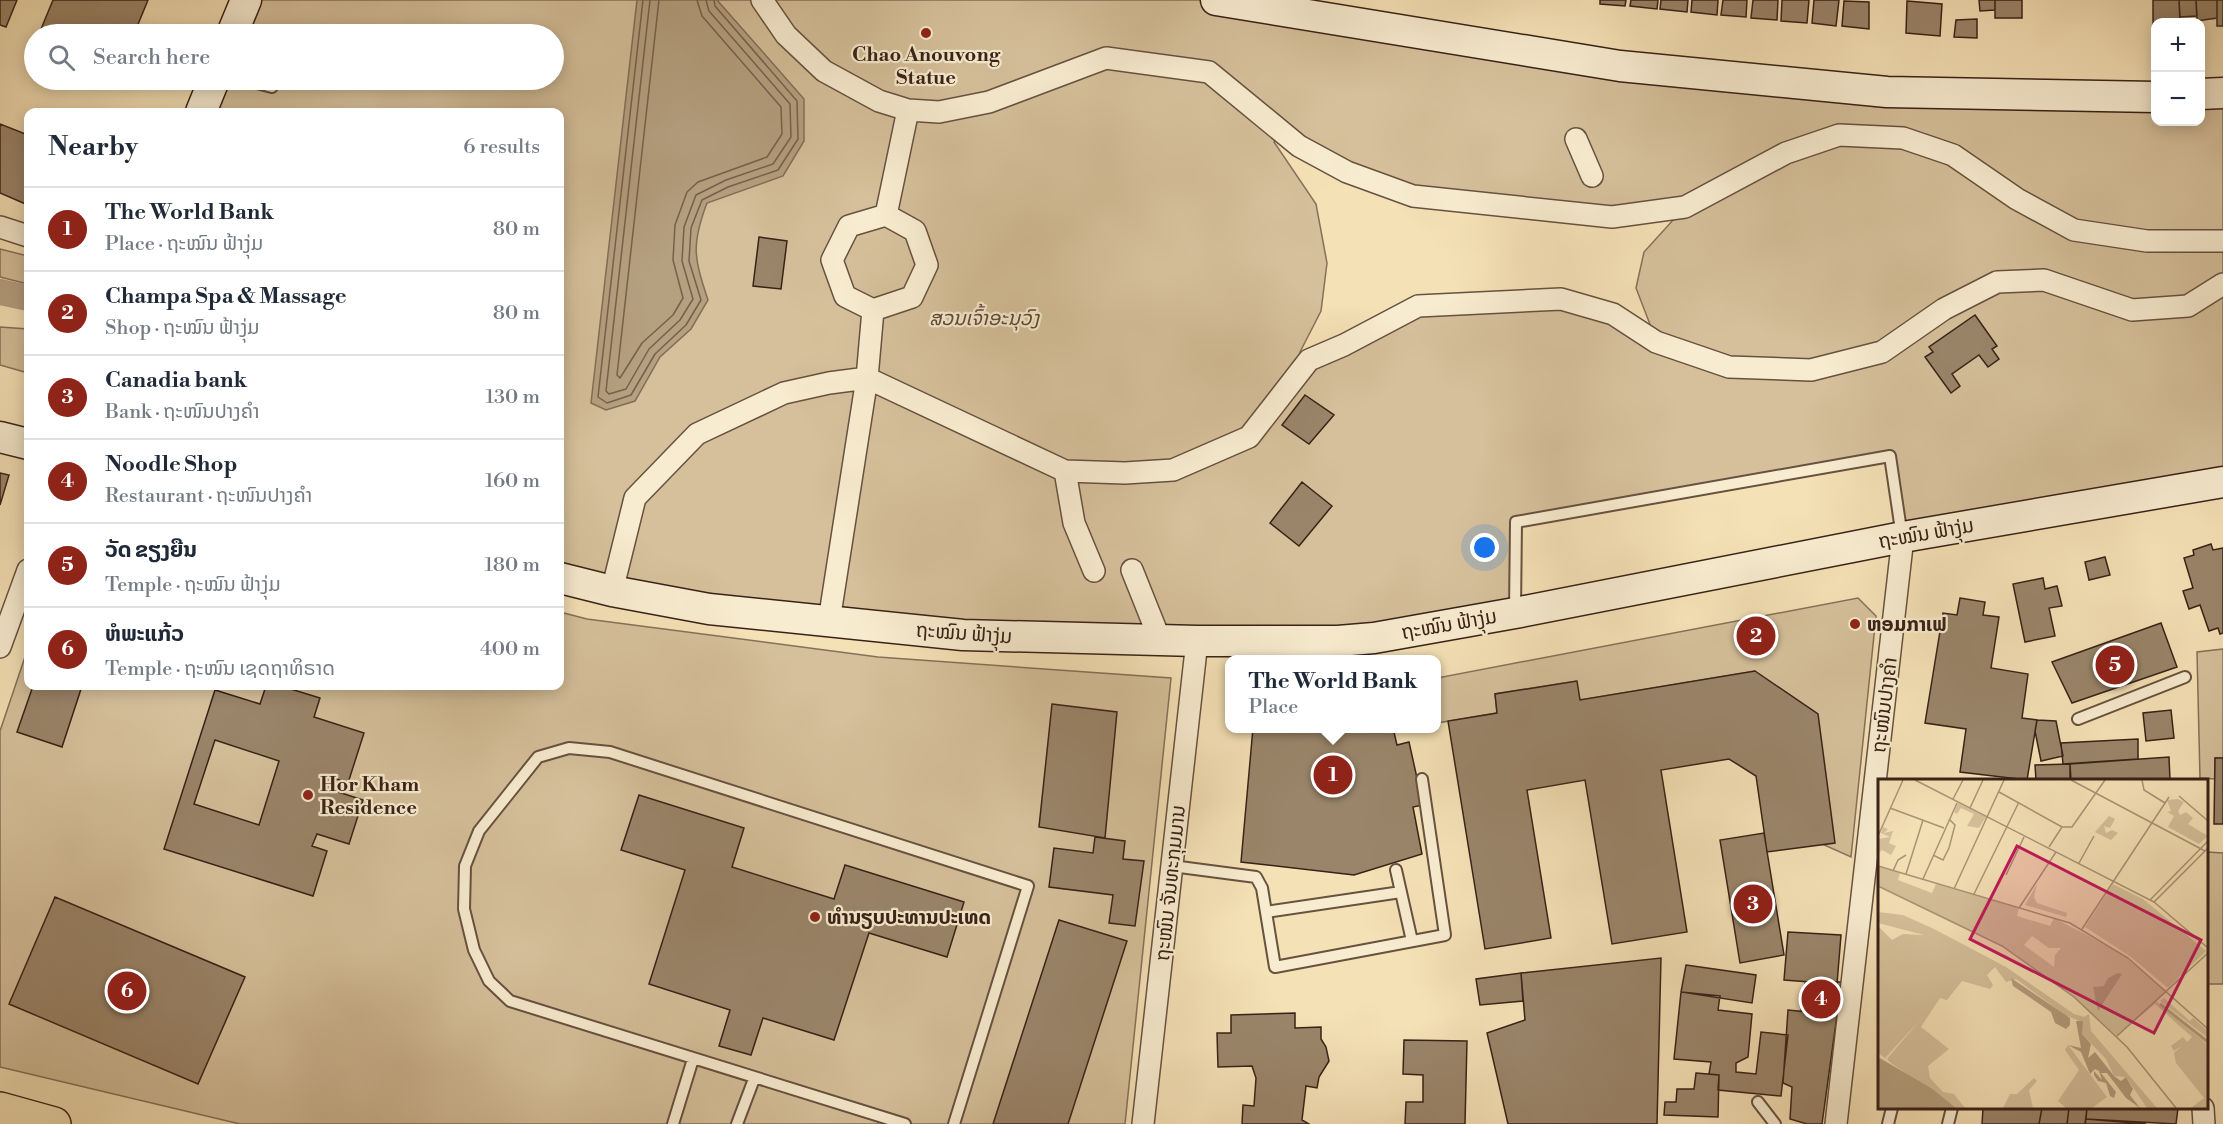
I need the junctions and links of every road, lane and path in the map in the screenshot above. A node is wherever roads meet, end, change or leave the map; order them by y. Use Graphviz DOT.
graph roads {
  1 [pos="246,0"];
  2 [pos="762,0"];
  3 [pos="1216,0"];
  4 [pos="236,24"];
  5 [pos="210,90"];
  6 [pos="2223,93"];
  7 [pos="2205,94"];
  8 [pos="2151,97"];
  9 [pos="203,108"];
  10 [pos="908,110"];
  11 [pos="1576,139"];
  12 [pos="1592,176"];
  13 [pos="886,215"];
  14 [pos="0,227"];
  15 [pos="24,235"];
  16 [pos="2223,241"];
  17 [pos="2223,284"];
  18 [pos="873,310"];
  19 [pos="867,378"];
  20 [pos="0,437"];
  21 [pos="24,443"];
  22 [pos="1065,471"];
  23 [pos="2223,482"];
  24 [pos="1902,537"];
  25 [pos="1132,570"];
  26 [pos="1094,571"];
  27 [pos="564,579"];
  28 [pos="24,581"];
  29 [pos="612,591"];
  30 [pos="1515,613"];
  31 [pos="829,621"];
  32 [pos="1161,640"];
  33 [pos="1197,641"];
  34 [pos="0,647"];
  35 [pos="2185,677"];
  36 [pos="2078,719"];
  37 [pos="1422,779"];
  38 [pos="1172,866"];
  39 [pos="1396,870"];
  40 [pos="1401,892"];
  41 [pos="1266,912"];
  42 [pos="1413,941"];
  43 [pos="693,1059"];
  44 [pos="754,1079"];
  45 [pos="1758,1102"];
  46 [pos="0,1109"];
  47 [pos="1892,1109"];
  48 [pos="1952,1109"];
  49 [pos="2203,1109"];
  50 [pos="54,1124"];
  51 [pos="673,1124"];
  52 [pos="737,1124"];
  53 [pos="905,1124"];
  54 [pos="954,1124"];
  55 [pos="1143,1124"];
  56 [pos="1775,1124"];
  57 [pos="1836,1124"];
  58 [pos="1888,1124"];
  59 [pos="1948,1124"];
  60 [pos="2204,1124"];
  1 -- 4 [label="street"];
  2 -- 10 [label="street"];
  3 -- 8 [label="street"];
  5 -- 9 [label="street"];
  6 -- 7 [label="street"];
  10 -- 13 [label="street"];
  10 -- 16 [label="street"];
  11 -- 12 [label="street"];
  13 -- 18 [label="street"];
  13 -- 18 [label="street"];
  14 -- 15 [label="street"];
  17 -- 22 [label="street"];
  18 -- 19 [label="street"];
  19 -- 22 [label="street"];
  19 -- 29 [label="street"];
  19 -- 31 [label="street"];
  20 -- 21 [label="street"];
  22 -- 26 [label="street"];
  23 -- 24 [label="street, ຖະໝົນ ຟ້າງຸ່ມ"];
  24 -- 30 [label="street, ຖະໝົນ ຟ້າງຸ່ມ"];
  24 -- 30 [label="lane"];
  24 -- 57 [label="street, ຖະໜົນປາງຄໍາ"];
  25 -- 32 [label="street"];
  27 -- 29 [label="street, ຖະໝົນ ຟ້າງຸ່ມ"];
  28 -- 34 [label="street"];
  29 -- 31 [label="street, ຖະໝົນ ຟ້າງຸ່ມ"];
  30 -- 33 [label="street, ຖະໝົນ ຟ້າງຸ່ມ"];
  31 -- 32 [label="street, ຖະໝົນ ຟ້າງຸ່ມ"];
  32 -- 33 [label="street, ຖະໝົນ ຟ້າງຸ່ມ"];
  33 -- 38 [label="street, ຖະໜົນ ຈັນທະກຸມມານ"];
  35 -- 36 [label="lane"];
  37 -- 42 [label="lane"];
  38 -- 41 [label="lane"];
  38 -- 55 [label="street, ຖະໜົນ ຈັນທະກຸມມານ"];
  39 -- 40 [label="lane"];
  40 -- 41 [label="lane"];
  40 -- 42 [label="lane"];
  41 -- 42 [label="lane"];
  43 -- 44 [label="lane"];
  43 -- 51 [label="lane"];
  43 -- 54 [label="lane"];
  44 -- 52 [label="lane"];
  44 -- 53 [label="lane"];
  45 -- 56 [label="lane"];
  46 -- 50 [label="main road"];
  47 -- 58 [label="lane"];
  48 -- 59 [label="lane"];
  49 -- 60 [label="street"];
}
